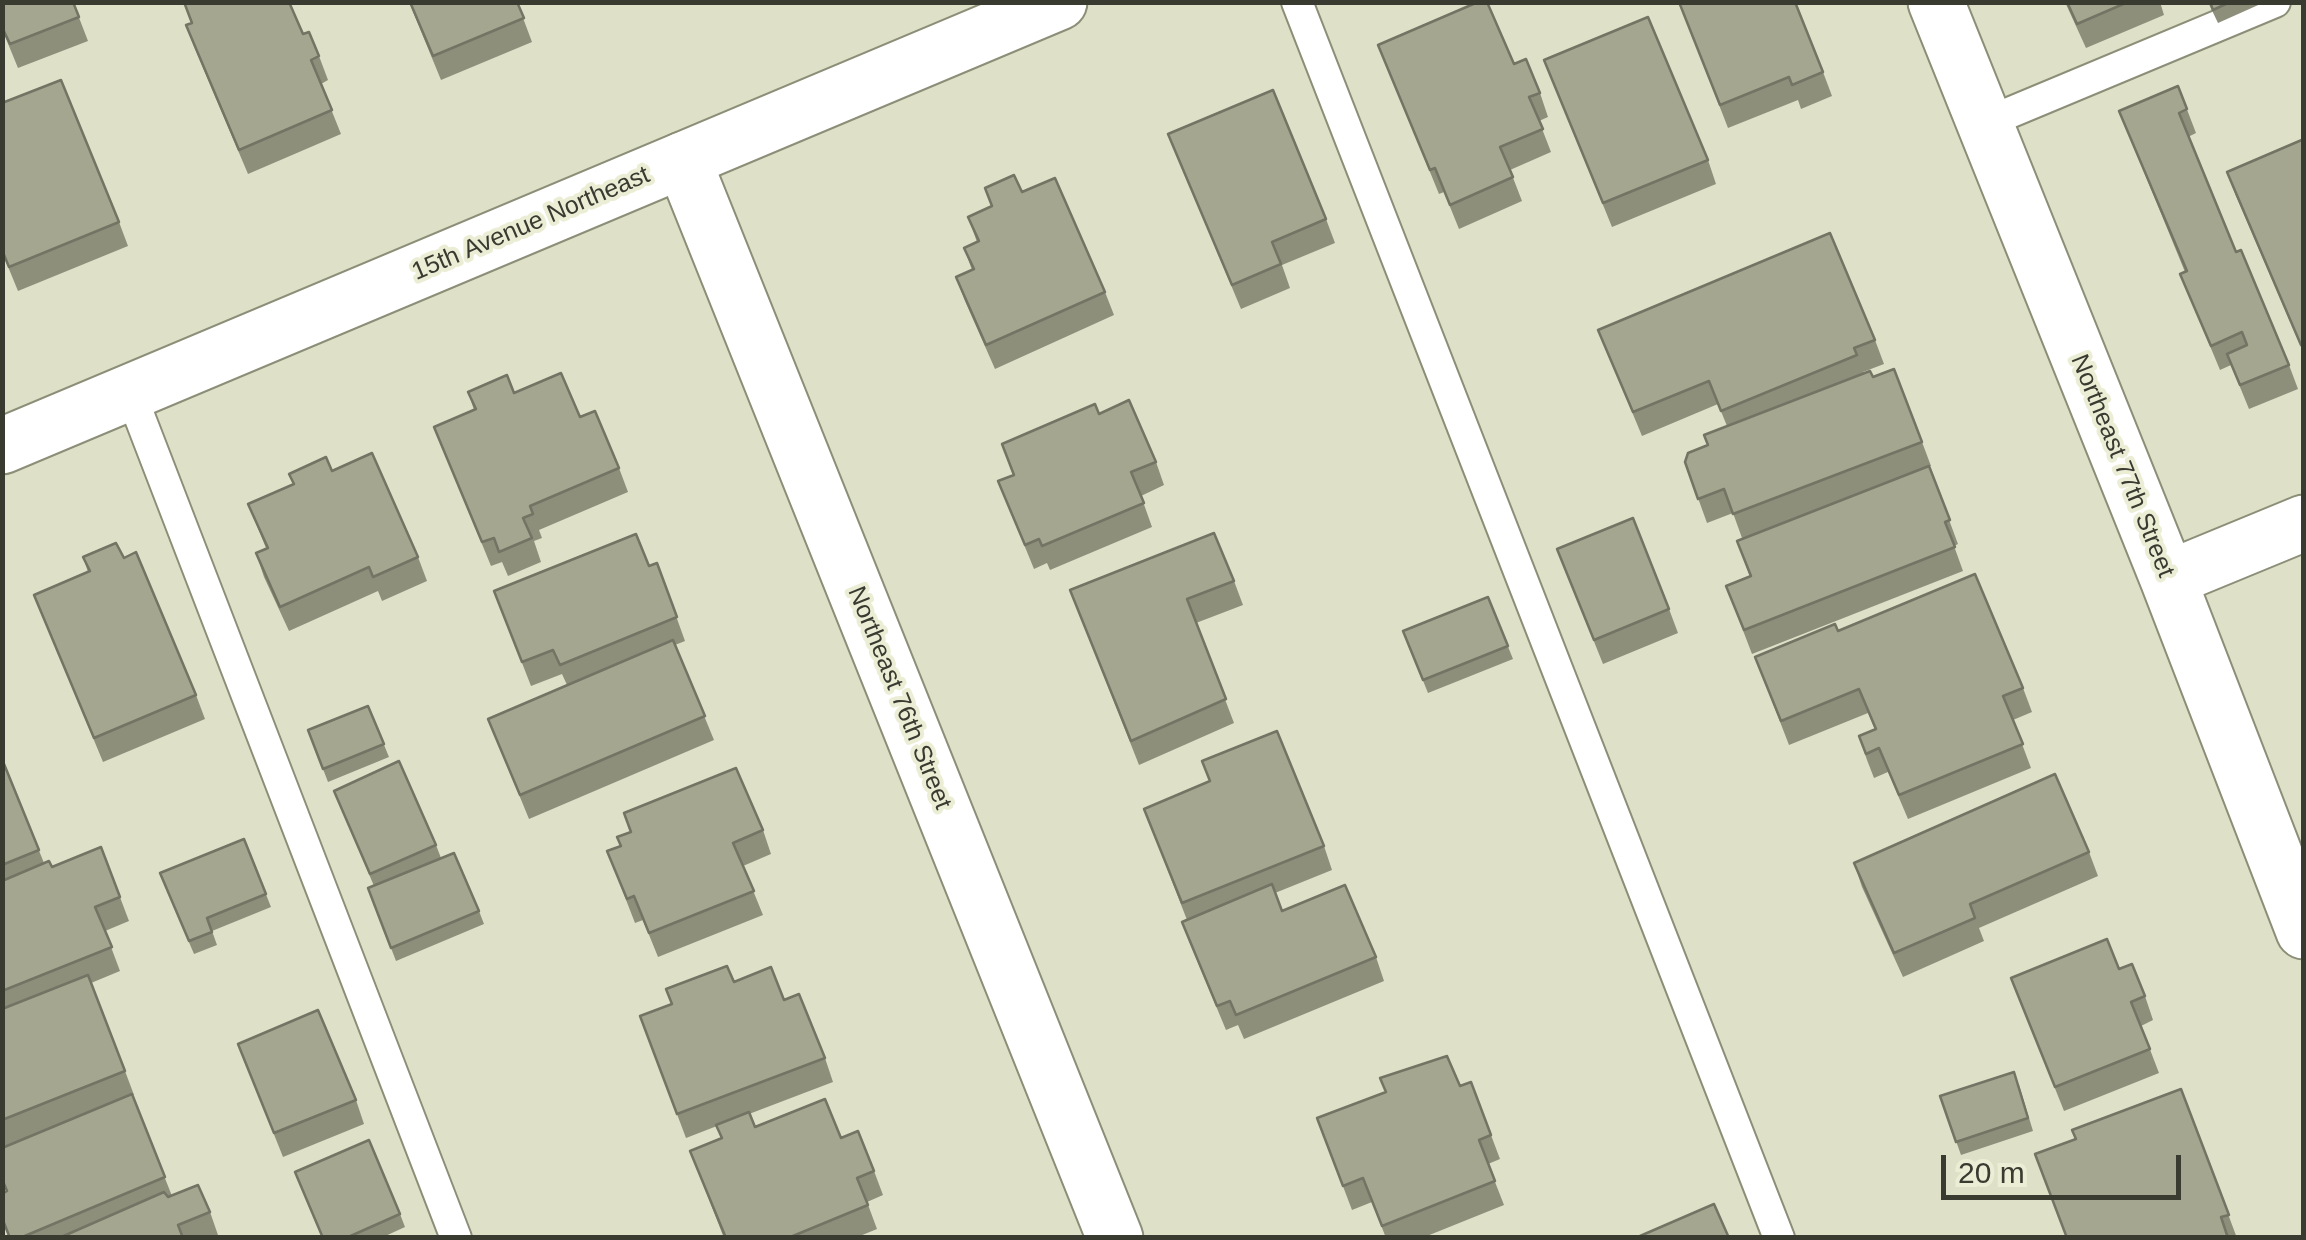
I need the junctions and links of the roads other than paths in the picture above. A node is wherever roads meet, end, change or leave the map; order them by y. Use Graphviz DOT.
graph roads {
  1 [pos="1059,2"];
  2 [pos="1297,2"];
  3 [pos="1936,2"];
  4 [pos="2275,2"];
  5 [pos="1985,123"];
  6 [pos="683,160"];
  7 [pos="130,392"];
  8 [pos="2,446"];
  9 [pos="2304,523"];
  10 [pos="2168,579"];
  11 [pos="2304,931"];
  12 [pos="456,1238"];
  13 [pos="1115,1238"];
  14 [pos="1779,1238"];
  1 -- 6 [label="street, 15th Avenue Northeast"];
  2 -- 14 [label="lane"];
  3 -- 5 [label="street, Northeast 77th Street"];
  4 -- 5 [label="lane"];
  5 -- 10 [label="street, Northeast 77th Street"];
  6 -- 7 [label="street, 15th Avenue Northeast"];
  6 -- 13 [label="street, Northeast 76th Street"];
  7 -- 8 [label="street, 15th Avenue Northeast"];
  7 -- 12 [label="lane"];
  9 -- 10 [label="street"];
  10 -- 11 [label="street, Northeast 77th Street"];
}
